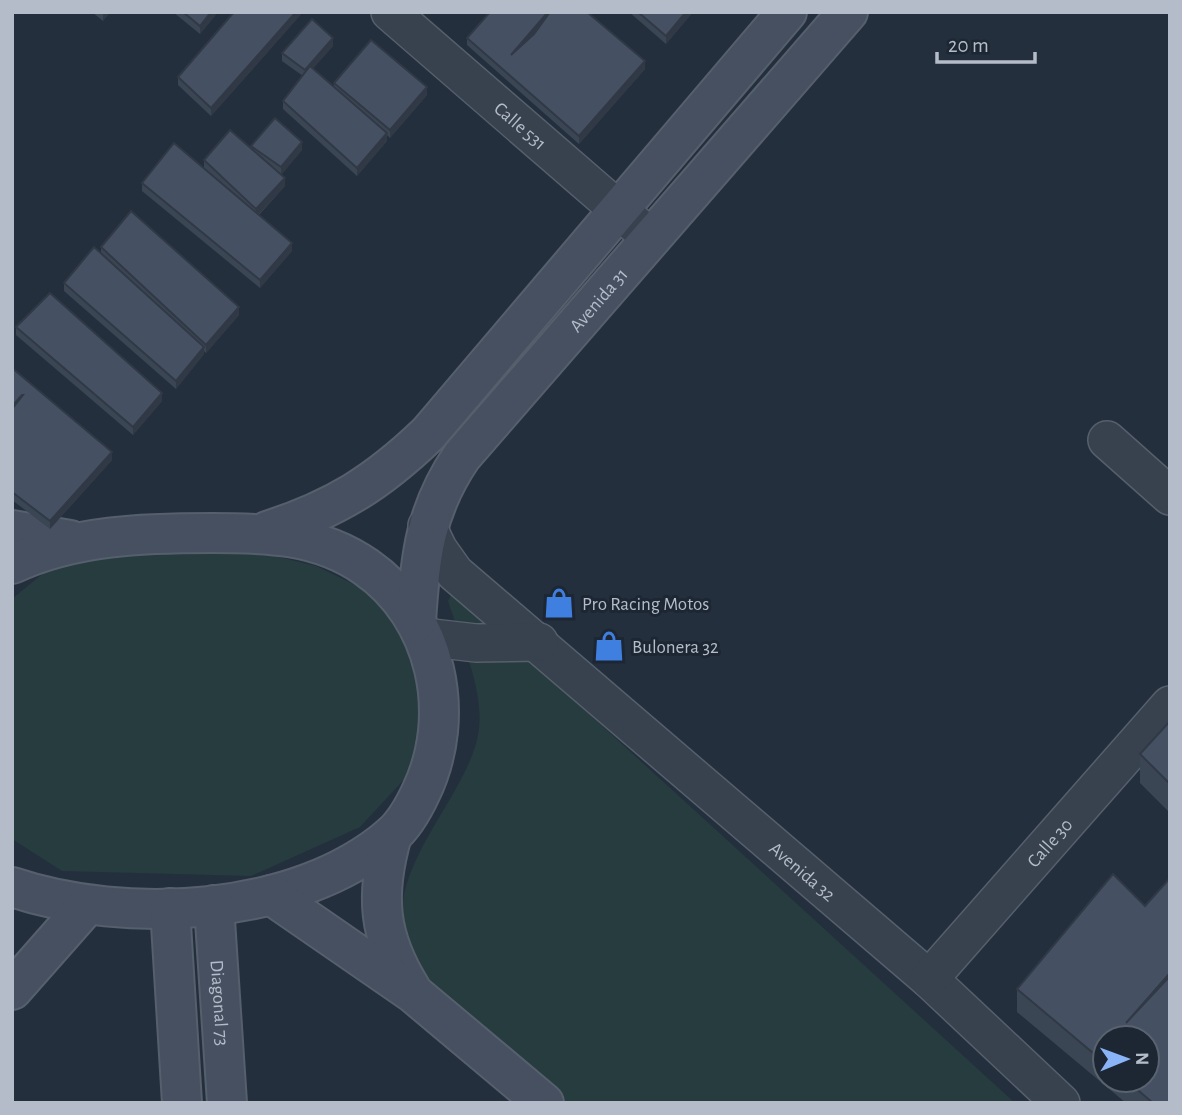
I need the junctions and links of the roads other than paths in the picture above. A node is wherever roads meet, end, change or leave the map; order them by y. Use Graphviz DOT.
graph roads {
  1 [pos="390,12"];
  2 [pos="787,12"];
  3 [pos="848,12"];
  4 [pos="618,212"];
  5 [pos="651,238"];
  6 [pos="1108,439"];
  7 [pos="1170,496"];
  8 [pos="427,526"];
  9 [pos="12,530"];
  10 [pos="262,533"];
  11 [pos="79,542"];
  12 [pos="12,564"];
  13 [pos="420,629"];
  14 [pos="539,642"];
  15 [pos="1170,705"];
  16 [pos="392,835"];
  17 [pos="12,887"];
  18 [pos="271,895"];
  19 [pos="86,905"];
  20 [pos="214,905"];
  21 [pos="170,908"];
  22 [pos="929,979"];
  23 [pos="12,990"];
  24 [pos="413,993"];
  25 [pos="182,1103"];
  26 [pos="227,1103"];
  27 [pos="544,1103"];
  28 [pos="1061,1103"];
  1 -- 4 [label="street, Calle 531"];
  2 -- 4 [label="main road"];
  3 -- 5 [label="main road, Avenida 31"];
  4 -- 5 [label="street, Calle 531"];
  4 -- 10 [label="main road"];
  5 -- 8 [label="main road, Avenida 31"];
  6 -- 7 [label="street"];
  8 -- 13 [label="main road, Avenida 31"];
  8 -- 14 [label="street, Avenida 32"];
  9 -- 11 [label="main road"];
  10 -- 11 [label="main road"];
  10 -- 13 [label="main road"];
  11 -- 12 [label="main road"];
  13 -- 14 [label="street"];
  13 -- 16 [label="main road"];
  14 -- 22 [label="street, Avenida 32"];
  15 -- 22 [label="street, Calle 30"];
  16 -- 18 [label="main road"];
  16 -- 24 [label="main road"];
  17 -- 19 [label="main road"];
  18 -- 20 [label="main road"];
  18 -- 24 [label="main road"];
  19 -- 21 [label="main road"];
  19 -- 23 [label="main road"];
  20 -- 21 [label="main road"];
  20 -- 26 [label="main road, Diagonal 73"];
  21 -- 25 [label="main road"];
  22 -- 28 [label="street, Avenida 32"];
  24 -- 27 [label="main road"];
}
